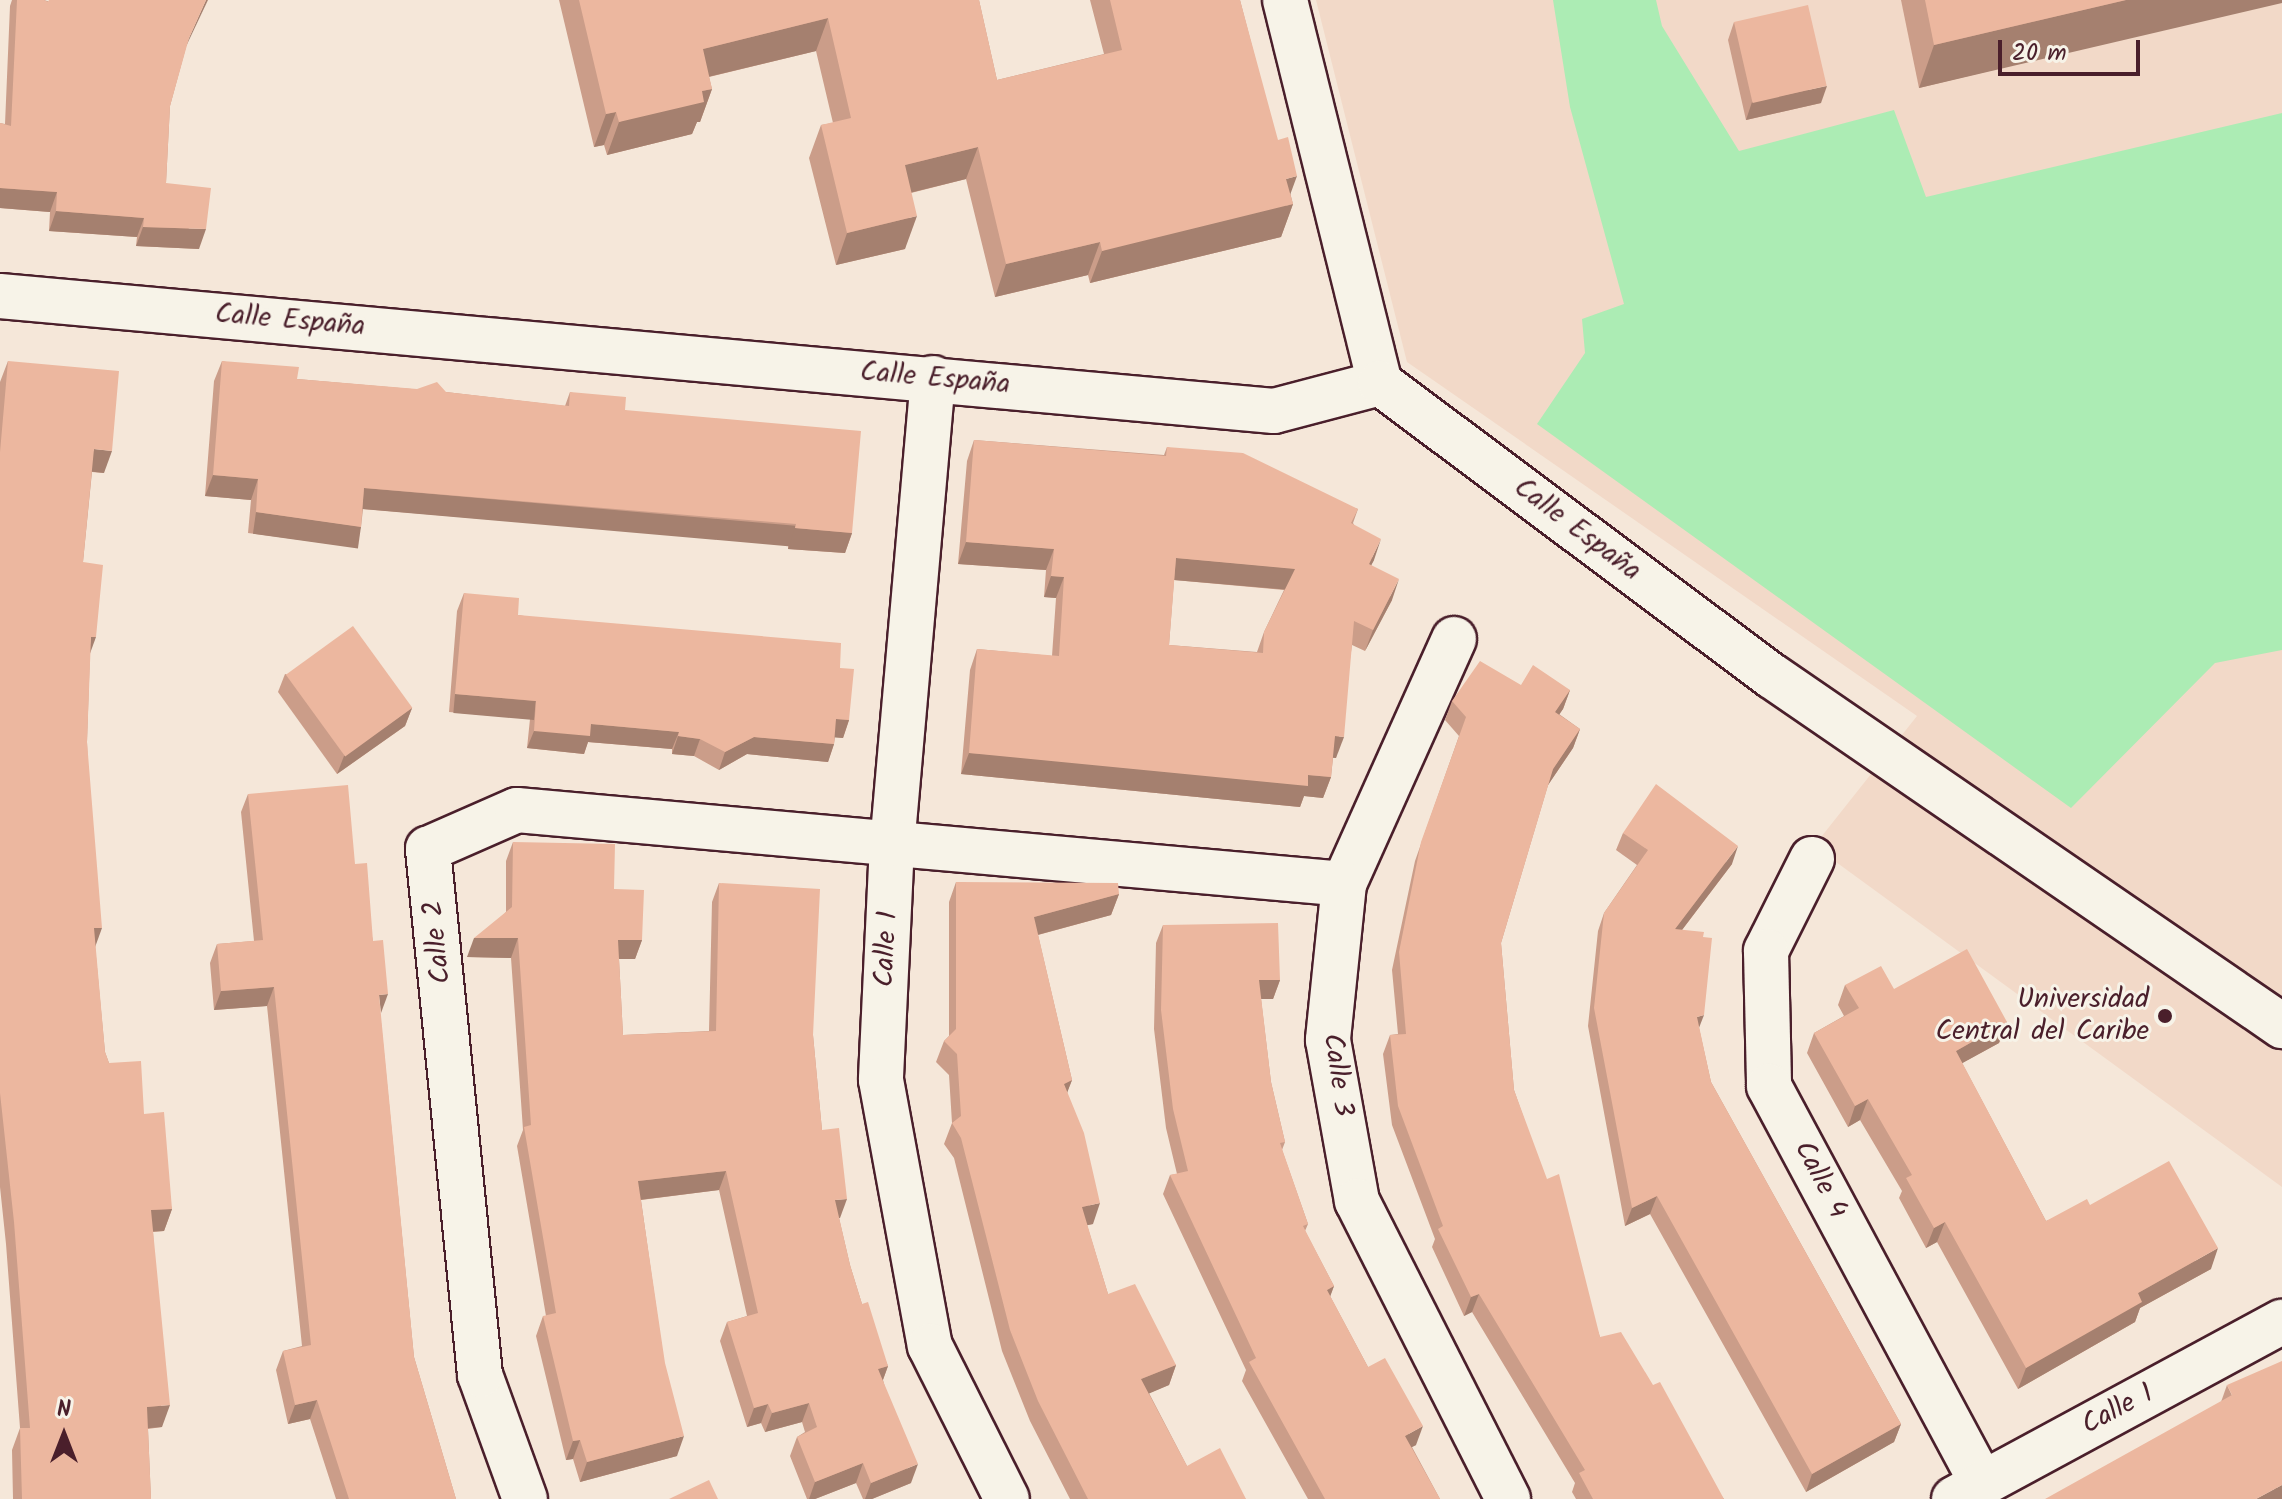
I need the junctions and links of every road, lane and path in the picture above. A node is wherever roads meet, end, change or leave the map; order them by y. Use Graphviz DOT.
graph roads {
  1 [pos="1285,0"];
  2 [pos="0,296"];
  3 [pos="933,378"];
  4 [pos="1380,383"];
  5 [pos="1454,639"];
  6 [pos="892,844"];
  7 [pos="1812,859"];
  8 [pos="1344,884"];
  9 [pos="2282,1026"];
  10 [pos="2282,1322"];
  11 [pos="1968,1492"];
  12 [pos="525,1499"];
  13 [pos="1007,1499"];
  14 [pos="1508,1499"];
  1 -- 4 [label="street"];
  2 -- 3 [label="street, Calle España"];
  3 -- 4 [label="street, Calle España"];
  3 -- 6 [label="street, Calle 1"];
  4 -- 9 [label="street, Calle España"];
  5 -- 8 [label="street, Calle 3"];
  6 -- 8 [label="street"];
  6 -- 12 [label="street, Calle 2"];
  6 -- 13 [label="street, Calle 1"];
  7 -- 11 [label="street, Calle 4"];
  8 -- 14 [label="street, Calle 3"];
  10 -- 11 [label="street, Calle 1"];
}
